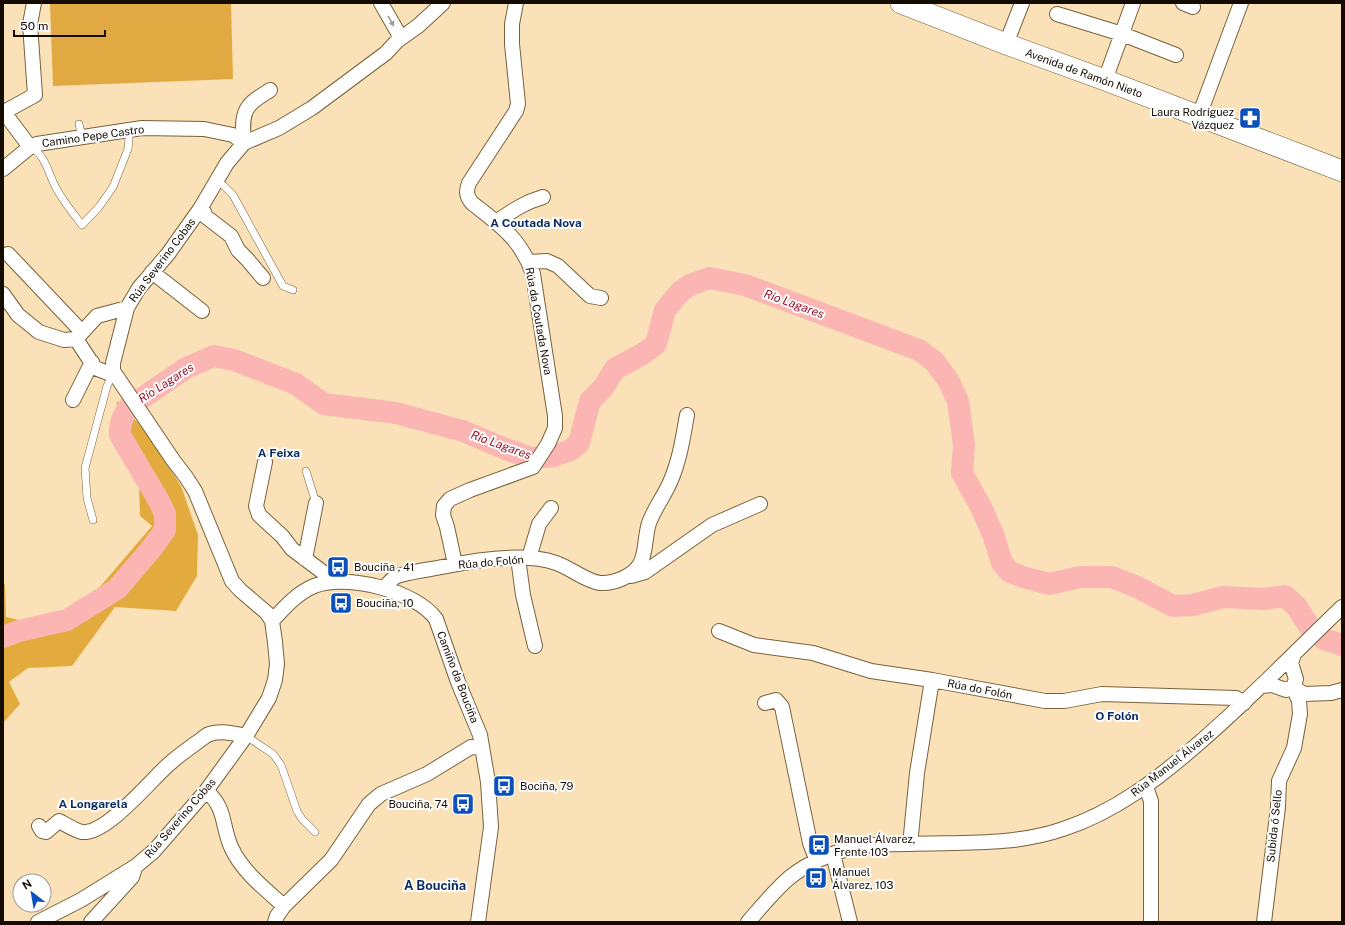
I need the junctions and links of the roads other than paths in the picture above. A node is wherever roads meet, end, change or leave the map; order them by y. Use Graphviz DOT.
graph roads {
  1 [pos="34,3"];
  2 [pos="381,3"];
  3 [pos="443,3"];
  4 [pos="516,3"];
  5 [pos="902,3"];
  6 [pos="1022,3"];
  7 [pos="1133,3"];
  8 [pos="1241,3"];
  9 [pos="1057,14"];
  10 [pos="1122,34"];
  11 [pos="401,38"];
  12 [pos="1006,44"];
  13 [pos="1176,55"];
  14 [pos="1105,80"];
  15 [pos="270,90"];
  16 [pos="4,112"];
  17 [pos="1199,116"];
  18 [pos="127,130"];
  19 [pos="244,143"];
  20 [pos="30,147"];
  21 [pos="3,169"];
  22 [pos="1342,171"];
  23 [pos="216,181"];
  24 [pos="543,197"];
  25 [pos="200,209"];
  26 [pos="496,222"];
  27 [pos="8,254"];
  28 [pos="529,262"];
  29 [pos="152,272"];
  30 [pos="263,278"];
  31 [pos="293,290"];
  32 [pos="3,294"];
  33 [pos="601,298"];
  34 [pos="127,308"];
  35 [pos="202,311"];
  36 [pos="79,336"];
  37 [pos="92,362"];
  38 [pos="115,373"];
  39 [pos="73,400"];
  40 [pos="687,415"];
  41 [pos="265,462"];
  42 [pos="306,471"];
  43 [pos="316,503"];
  44 [pos="760,504"];
  45 [pos="552,508"];
  46 [pos="94,520"];
  47 [pos="523,558"];
  48 [pos="305,559"];
  49 [pos="455,564"];
  50 [pos="623,578"];
  51 [pos="329,582"];
  52 [pos="384,588"];
  53 [pos="1342,607"];
  54 [pos="272,621"];
  55 [pos="719,631"];
  56 [pos="535,646"];
  57 [pos="1294,654"];
  58 [pos="1276,671"];
  59 [pos="1293,671"];
  60 [pos="932,680"];
  61 [pos="1262,686"];
  62 [pos="1278,686"];
  63 [pos="1294,687"];
  64 [pos="1342,690"];
  65 [pos="765,703"];
  66 [pos="1244,703"];
  67 [pos="246,736"];
  68 [pos="482,748"];
  69 [pos="1146,787"];
  70 [pos="206,791"];
  71 [pos="39,826"];
  72 [pos="315,832"];
  73 [pos="912,844"];
  74 [pos="833,854"];
  75 [pos="817,861"];
  76 [pos="136,866"];
  77 [pos="284,906"];
  78 [pos="38,922"];
  79 [pos="91,922"];
  80 [pos="275,922"];
  81 [pos="478,922"];
  82 [pos="748,922"];
  83 [pos="850,922"];
  84 [pos="1152,922"];
  85 [pos="1264,922"];
  1 -- 16 [label="street, Camino Pepe Castro"];
  2 -- 11 [label="street, one-way"];
  3 -- 11 [label="street, Rúa Severino Cobas"];
  4 -- 26 [label="street, Rúa da Coutada Nova"];
  5 -- 12 [label="main road, Avenida de Ramón Nieto"];
  6 -- 12 [label="street"];
  7 -- 10 [label="street"];
  8 -- 17 [label="street"];
  9 -- 10 [label="street"];
  10 -- 13 [label="street"];
  10 -- 14 [label="street"];
  11 -- 19 [label="street, Rúa Severino Cobas"];
  12 -- 14 [label="main road, Avenida de Ramón Nieto"];
  14 -- 17 [label="main road, Avenida de Ramón Nieto"];
  15 -- 19 [label="street"];
  16 -- 20 [label="street, Camino Pepe Castro"];
  17 -- 22 [label="main road, Avenida de Ramón Nieto"];
  18 -- 19 [label="street, Camino Pepe Castro"];
  18 -- 20 [label="street, Camino Pepe Castro"];
  18 -- 20 [label="lane"];
  19 -- 23 [label="street, Rúa Severino Cobas"];
  20 -- 21 [label="street"];
  23 -- 25 [label="street, Rúa Severino Cobas"];
  23 -- 31 [label="lane"];
  24 -- 26 [label="street"];
  25 -- 29 [label="street, Rúa Severino Cobas"];
  25 -- 30 [label="street"];
  26 -- 28 [label="street, Rúa da Coutada Nova"];
  27 -- 36 [label="street"];
  28 -- 33 [label="street"];
  28 -- 49 [label="street, Rúa da Coutada Nova"];
  29 -- 34 [label="street, Rúa Severino Cobas"];
  29 -- 35 [label="street"];
  32 -- 36 [label="street"];
  34 -- 36 [label="street"];
  34 -- 38 [label="street, Rúa Severino Cobas"];
  36 -- 37 [label="street"];
  37 -- 38 [label="street"];
  37 -- 39 [label="street"];
  38 -- 46 [label="lane"];
  38 -- 54 [label="street"];
  40 -- 50 [label="street, Rúa do Folón"];
  41 -- 48 [label="street"];
  42 -- 43 [label="lane"];
  43 -- 48 [label="street"];
  44 -- 50 [label="street, Rúa do Folón"];
  45 -- 47 [label="street"];
  47 -- 49 [label="street, Rúa do Folón"];
  47 -- 50 [label="street, Rúa do Folón"];
  47 -- 56 [label="street"];
  48 -- 51 [label="street"];
  49 -- 52 [label="street, Rúa do Folón"];
  51 -- 52 [label="street, Camiño da Bouciña"];
  51 -- 54 [label="street, Camiño da Bouciña"];
  52 -- 68 [label="street, Camiño da Bouciña"];
  53 -- 57 [label="street, Rúa Manuel Álvarez"];
  54 -- 67 [label="street, Rúa Severino Cobas"];
  55 -- 60 [label="street, Rúa do Folón"];
  57 -- 58 [label="street, Rúa Manuel Álvarez"];
  57 -- 59 [label="street"];
  58 -- 59 [label="street"];
  58 -- 61 [label="street, Rúa Manuel Álvarez"];
  58 -- 62 [label="street"];
  59 -- 63 [label="street"];
  60 -- 66 [label="street, Rúa do Folón"];
  60 -- 73 [label="street"];
  61 -- 62 [label="street"];
  61 -- 66 [label="street, Rúa Manuel Álvarez"];
  62 -- 63 [label="street"];
  63 -- 64 [label="street"];
  63 -- 85 [label="street, Subida ó Sello"];
  65 -- 75 [label="street"];
  66 -- 69 [label="street, Rúa Manuel Álvarez"];
  67 -- 70 [label="street, Rúa Severino Cobas"];
  67 -- 71 [label="street"];
  67 -- 72 [label="lane"];
  68 -- 77 [label="street"];
  68 -- 81 [label="street, Camiño da Bouciña"];
  69 -- 73 [label="street, Rúa Manuel Álvarez"];
  69 -- 84 [label="street"];
  70 -- 76 [label="street, Rúa Severino Cobas"];
  70 -- 77 [label="street"];
  73 -- 74 [label="street, Rúa Manuel Álvarez"];
  74 -- 75 [label="street, Rúa Manuel Álvarez"];
  74 -- 83 [label="street"];
  75 -- 82 [label="street, Rúa Manuel Álvarez"];
  76 -- 78 [label="street, Rúa Severino Cobas"];
  76 -- 79 [label="street"];
  77 -- 80 [label="street"];
}
